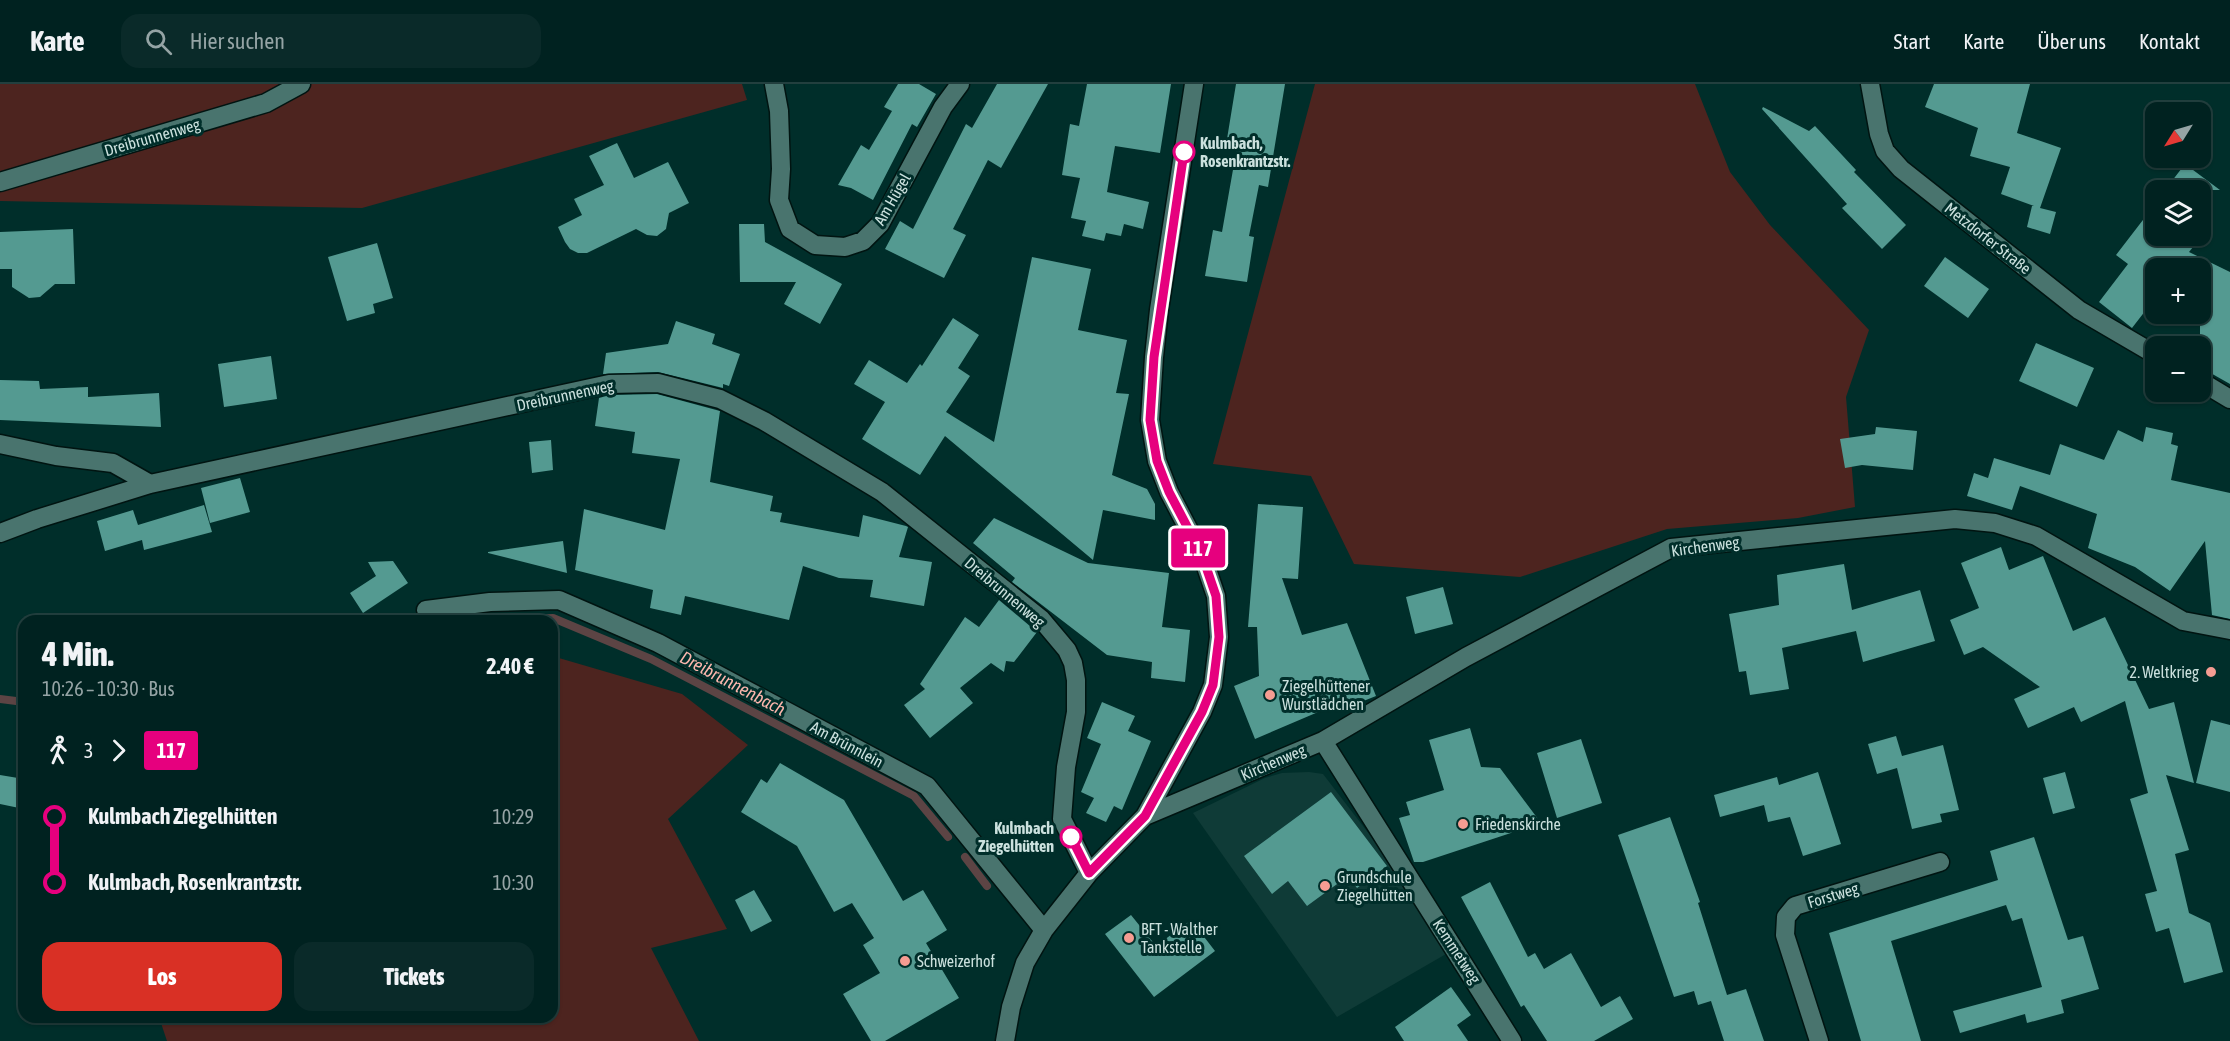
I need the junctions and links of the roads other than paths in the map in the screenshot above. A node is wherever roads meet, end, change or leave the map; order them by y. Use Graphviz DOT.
graph roads {
  1 [pos="301,84"];
  2 [pos="774,84"];
  3 [pos="960,84"];
  4 [pos="1194,84"];
  5 [pos="1871,85"];
  6 [pos="0,182"];
  7 [pos="2145,349"];
  8 [pos="2211,388"];
  9 [pos="2230,399"];
  10 [pos="0,444"];
  11 [pos="150,483"];
  12 [pos="0,533"];
  13 [pos="426,610"];
  14 [pos="2230,630"];
  15 [pos="1323,741"];
  16 [pos="1145,816"];
  17 [pos="1940,862"];
  18 [pos="1089,873"];
  19 [pos="1044,930"];
  20 [pos="1005,1041"];
  21 [pos="1512,1041"];
  22 [pos="1819,1041"];
  1 -- 6 [label="street, Dreibrunnenweg"];
  2 -- 3 [label="street, Am Hügel"];
  4 -- 16 [label="street"];
  5 -- 7 [label="street, Metzdorfer Straße"];
  8 -- 9 [label="street"];
  10 -- 11 [label="street"];
  11 -- 12 [label="street, Dreibrunnenweg"];
  11 -- 18 [label="street, Dreibrunnenweg"];
  13 -- 19 [label="street, Am Brünnlein"];
  14 -- 15 [label="street, Kirchenweg"];
  15 -- 16 [label="street, Kirchenweg"];
  15 -- 21 [label="street, Kemmetweg"];
  16 -- 18 [label="street"];
  17 -- 22 [label="street, Forstweg"];
  18 -- 19 [label="street"];
  19 -- 20 [label="street"];
}
